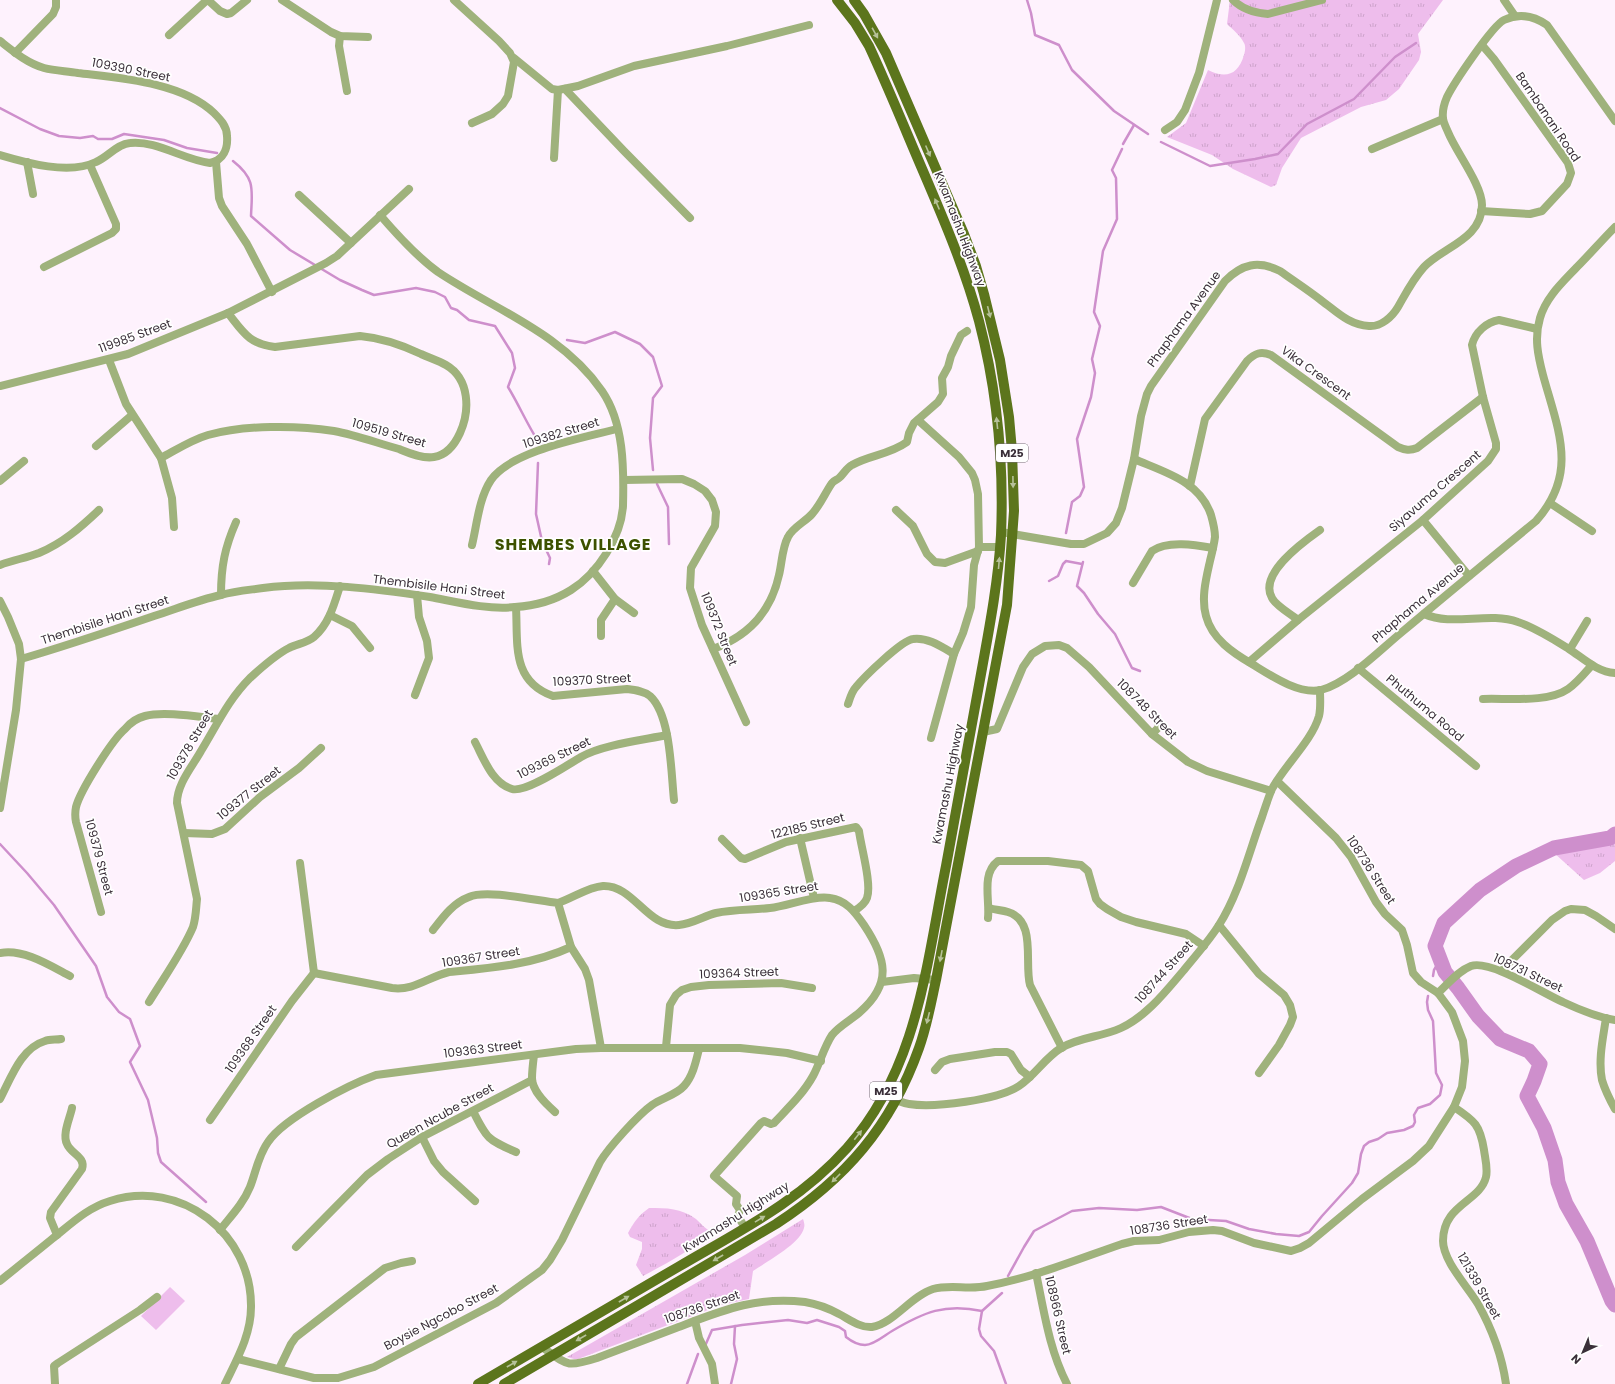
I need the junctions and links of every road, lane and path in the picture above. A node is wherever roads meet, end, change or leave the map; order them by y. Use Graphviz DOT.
graph roads {
  1 [pos="56,0"];
  2 [pos="207,0"];
  3 [pos="247,0"];
  4 [pos="282,0"];
  5 [pos="454,0"];
  6 [pos="837,0"];
  7 [pos="854,0"];
  8 [pos="1217,0"];
  9 [pos="1234,0"];
  10 [pos="1322,0"];
  11 [pos="1504,0"];
  12 [pos="1515,16"];
  13 [pos="809,25"];
  14 [pos="169,35"];
  15 [pos="340,36"];
  16 [pos="368,37"];
  17 [pos="0,41"];
  18 [pos="1482,45"];
  19 [pos="15,53"];
  20 [pos="514,58"];
  21 [pos="896,74"];
  22 [pos="884,79"];
  23 [pos="562,90"];
  24 [pos="347,91"];
  25 [pos="1443,119"];
  26 [pos="1615,121"];
  27 [pos="472,123"];
  28 [pos="1165,130"];
  29 [pos="1372,149"];
  30 [pos="0,155"];
  31 [pos="554,158"];
  32 [pos="27,162"];
  33 [pos="216,162"];
  34 [pos="90,165"];
  35 [pos="409,189"];
  36 [pos="33,194"];
  37 [pos="298,195"];
  38 [pos="1481,211"];
  39 [pos="380,215"];
  40 [pos="690,218"];
  41 [pos="1615,227"];
  42 [pos="351,243"];
  43 [pos="44,267"];
  44 [pos="272,292"];
  45 [pos="228,313"];
  46 [pos="1537,330"];
  47 [pos="967,331"];
  48 [pos="109,360"];
  49 [pos="0,386"];
  50 [pos="1483,397"];
  51 [pos="132,415"];
  52 [pos="918,420"];
  53 [pos="617,429"];
  54 [pos="96,446"];
  55 [pos="161,458"];
  56 [pos="1134,459"];
  57 [pos="24,460"];
  58 [pos="624,480"];
  59 [pos="0,482"];
  60 [pos="1190,486"];
  61 [pos="1550,503"];
  62 [pos="99,510"];
  63 [pos="896,510"];
  64 [pos="1423,520"];
  65 [pos="236,522"];
  66 [pos="174,527"];
  67 [pos="1320,530"];
  68 [pos="1592,531"];
  69 [pos="1001,532"];
  70 [pos="1012,534"];
  71 [pos="472,545"];
  72 [pos="1000,547"];
  73 [pos="1213,548"];
  74 [pos="979,549"];
  75 [pos="0,565"];
  76 [pos="593,571"];
  77 [pos="1469,576"];
  78 [pos="1133,583"];
  79 [pos="340,586"];
  80 [pos="221,595"];
  81 [pos="417,596"];
  82 [pos="615,599"];
  83 [pos="0,601"];
  84 [pos="516,607"];
  85 [pos="634,614"];
  86 [pos="1424,614"];
  87 [pos="330,615"];
  88 [pos="1298,620"];
  89 [pos="1587,621"];
  90 [pos="602,636"];
  91 [pos="370,648"];
  92 [pos="1570,649"];
  93 [pos="713,650"];
  94 [pos="954,654"];
  95 [pos="21,659"];
  96 [pos="1249,662"];
  97 [pos="1592,666"];
  98 [pos="1358,668"];
  99 [pos="1615,673"];
  100 [pos="1320,690"];
  101 [pos="416,695"];
  102 [pos="1483,699"];
  103 [pos="848,704"];
  104 [pos="219,719"];
  105 [pos="746,722"];
  106 [pos="1158,722"];
  107 [pos="983,732"];
  108 [pos="1152,734"];
  109 [pos="667,735"];
  110 [pos="931,738"];
  111 [pos="475,742"];
  112 [pos="321,748"];
  113 [pos="1476,766"];
  114 [pos="1276,781"];
  115 [pos="1271,791"];
  116 [pos="674,800"];
  117 [pos="0,808"];
  118 [pos="184,833"];
  119 [pos="800,838"];
  120 [pos="722,839"];
  121 [pos="300,863"];
  122 [pos="814,898"];
  123 [pos="558,903"];
  124 [pos="989,908"];
  125 [pos="854,911"];
  126 [pos="101,912"];
  127 [pos="988,918"];
  128 [pos="1219,925"];
  129 [pos="1615,929"];
  130 [pos="432,930"];
  131 [pos="1204,946"];
  132 [pos="571,947"];
  133 [pos="0,953"];
  134 [pos="1500,971"];
  135 [pos="314,973"];
  136 [pos="70,976"];
  137 [pos="924,978"];
  138 [pos="936,980"];
  139 [pos="882,982"];
  140 [pos="812,988"];
  141 [pos="1438,993"];
  142 [pos="149,1002"];
  143 [pos="1606,1018"];
  144 [pos="1615,1020"];
  145 [pos="61,1039"];
  146 [pos="666,1047"];
  147 [pos="601,1048"];
  148 [pos="1062,1048"];
  149 [pos="699,1049"];
  150 [pos="534,1055"];
  151 [pos="821,1061"];
  152 [pos="935,1070"];
  153 [pos="1259,1073"];
  154 [pos="1030,1077"];
  155 [pos="532,1080"];
  156 [pos="885,1094"];
  157 [pos="0,1098"];
  158 [pos="896,1100"];
  159 [pos="1454,1107"];
  160 [pos="72,1108"];
  161 [pos="1615,1108"];
  162 [pos="473,1111"];
  163 [pos="555,1112"];
  164 [pos="210,1120"];
  165 [pos="422,1137"];
  166 [pos="516,1152"];
  167 [pos="475,1201"];
  168 [pos="745,1228"];
  169 [pos="220,1230"];
  170 [pos="57,1235"];
  171 [pos="296,1247"];
  172 [pos="412,1261"];
  173 [pos="1036,1273"];
  174 [pos="0,1281"];
  175 [pos="157,1297"];
  176 [pos="695,1321"];
  177 [pos="542,1347"];
  178 [pos="553,1355"];
  179 [pos="238,1359"];
  180 [pos="279,1368"];
  181 [pos="55,1384"];
  182 [pos="225,1384"];
  183 [pos="478,1384"];
  184 [pos="504,1384"];
  185 [pos="715,1384"];
  186 [pos="1067,1384"];
  187 [pos="1506,1384"];
  1 -- 19 [label="street"];
  2 -- 3 [label="street"];
  2 -- 14 [label="street"];
  4 -- 15 [label="street"];
  5 -- 20 [label="street"];
  6 -- 22 [label="main road, Kwamashu Highway / M25"];
  7 -- 21 [label="main road, Kwamashu Highway / M25, one-way"];
  8 -- 28 [label="street"];
  9 -- 10 [label="street"];
  11 -- 12 [label="street"];
  12 -- 18 [label="street"];
  12 -- 26 [label="street"];
  13 -- 23 [label="street"];
  15 -- 16 [label="street"];
  15 -- 24 [label="street"];
  17 -- 19 [label="street, 109390 Street"];
  18 -- 25 [label="street"];
  18 -- 38 [label="street, Bambanani Road"];
  19 -- 33 [label="street, 109390 Street"];
  20 -- 23 [label="street"];
  20 -- 27 [label="street"];
  21 -- 22 [label="main road"];
  21 -- 70 [label="main road, Kwamashu Highway / M25, one-way"];
  69 -- 22 [label="main road, Kwamashu Highway / M25, one-way"];
  23 -- 31 [label="street"];
  23 -- 40 [label="street"];
  25 -- 29 [label="street"];
  25 -- 38 [label="street, Phaphama Avenue"];
  30 -- 32 [label="street"];
  32 -- 34 [label="street"];
  32 -- 36 [label="street"];
  33 -- 34 [label="street"];
  33 -- 44 [label="street"];
  34 -- 43 [label="street"];
  35 -- 39 [label="street, 119985 Street"];
  37 -- 42 [label="street"];
  38 -- 56 [label="street, Phaphama Avenue"];
  39 -- 42 [label="street, 119985 Street"];
  39 -- 53 [label="street, Thembisile Hani Street"];
  41 -- 46 [label="street, Phaphama Avenue"];
  42 -- 44 [label="street, 119985 Street"];
  44 -- 45 [label="street, 119985 Street"];
  45 -- 48 [label="street, 119985 Street"];
  45 -- 55 [label="street, 109519 Street"];
  46 -- 50 [label="street, Siyavuma Crescent"];
  46 -- 61 [label="street, Phaphama Avenue"];
  47 -- 52 [label="street"];
  48 -- 49 [label="street, 119985 Street"];
  48 -- 51 [label="street"];
  50 -- 60 [label="street, Vika Crescent"];
  50 -- 64 [label="street, Siyavuma Crescent"];
  51 -- 54 [label="street"];
  51 -- 55 [label="street"];
  52 -- 74 [label="street"];
  52 -- 93 [label="street"];
  53 -- 58 [label="street, Thembisile Hani Street"];
  53 -- 71 [label="street, 109382 Street"];
  55 -- 66 [label="street"];
  56 -- 60 [label="street, Phaphama Avenue"];
  56 -- 70 [label="street, Phaphama Avenue"];
  57 -- 59 [label="street"];
  58 -- 76 [label="street, Thembisile Hani Street"];
  58 -- 93 [label="street, 109372 Street"];
  60 -- 73 [label="street, Phaphama Avenue"];
  61 -- 68 [label="street"];
  61 -- 77 [label="street, Phaphama Avenue"];
  62 -- 75 [label="street"];
  63 -- 74 [label="street"];
  64 -- 77 [label="street"];
  64 -- 88 [label="street, Siyavuma Crescent"];
  65 -- 80 [label="street"];
  67 -- 88 [label="street"];
  69 -- 70 [label="street, Phaphama Avenue"];
  69 -- 72 [label="main road, Kwamashu Highway / M25"];
  70 -- 107 [label="main road, Kwamashu Highway / M25"];
  72 -- 74 [label="street"];
  137 -- 72 [label="main road, Kwamashu Highway / M25, one-way"];
  73 -- 78 [label="street"];
  73 -- 96 [label="street, Phaphama Avenue"];
  74 -- 94 [label="street"];
  76 -- 82 [label="street"];
  76 -- 84 [label="street, Thembisile Hani Street"];
  77 -- 86 [label="street, Phaphama Avenue"];
  79 -- 80 [label="street, Thembisile Hani Street"];
  79 -- 81 [label="street, Thembisile Hani Street"];
  79 -- 87 [label="street, 109378 Street"];
  80 -- 95 [label="street, Thembisile Hani Street"];
  81 -- 84 [label="street, Thembisile Hani Street"];
  81 -- 101 [label="street"];
  82 -- 85 [label="street"];
  82 -- 90 [label="street"];
  83 -- 95 [label="street"];
  84 -- 109 [label="street, 109370 Street"];
  86 -- 92 [label="street"];
  86 -- 98 [label="street, Phaphama Avenue"];
  87 -- 91 [label="street"];
  87 -- 104 [label="street, 109378 Street"];
  88 -- 96 [label="street, Siyavuma Crescent"];
  89 -- 92 [label="street"];
  92 -- 97 [label="street"];
  93 -- 105 [label="street, 109372 Street"];
  94 -- 103 [label="street"];
  94 -- 110 [label="street"];
  95 -- 117 [label="street"];
  96 -- 100 [label="street, Phaphama Avenue"];
  97 -- 99 [label="street"];
  97 -- 102 [label="street"];
  98 -- 100 [label="street, Phaphama Avenue"];
  98 -- 113 [label="street, Phuthuma Road"];
  100 -- 114 [label="street, 108744 Street"];
  104 -- 118 [label="street, 109378 Street"];
  104 -- 126 [label="street, 109379 Street"];
  106 -- 108 [label="street"];
  107 -- 108 [label="street, 108748 Street"];
  107 -- 138 [label="main road, Kwamashu Highway / M25, one-way"];
  108 -- 115 [label="street, 108748 Street"];
  109 -- 111 [label="street, 109369 Street"];
  109 -- 116 [label="street, 109370 Street"];
  112 -- 118 [label="street, 109377 Street"];
  114 -- 115 [label="street, 108744 Street"];
  114 -- 141 [label="street, 108736 Street"];
  115 -- 128 [label="street, 108744 Street"];
  118 -- 142 [label="street, 109378 Street"];
  119 -- 120 [label="street, 122185 Street"];
  119 -- 122 [label="street"];
  119 -- 125 [label="street, 122185 Street"];
  121 -- 135 [label="street"];
  122 -- 123 [label="street, 109365 Street"];
  122 -- 125 [label="street, 109365 Street"];
  123 -- 130 [label="street"];
  123 -- 132 [label="street"];
  124 -- 127 [label="street"];
  124 -- 131 [label="street"];
  124 -- 148 [label="street"];
  125 -- 139 [label="street, 109365 Street"];
  128 -- 131 [label="street, 108744 Street"];
  128 -- 153 [label="street"];
  129 -- 134 [label="street"];
  131 -- 148 [label="street, 108744 Street"];
  132 -- 135 [label="street, 109367 Street"];
  132 -- 147 [label="street"];
  133 -- 136 [label="street"];
  134 -- 141 [label="street, 108731 Street"];
  134 -- 143 [label="street, 108731 Street"];
  135 -- 164 [label="street, 109368 Street"];
  137 -- 138 [label="street"];
  137 -- 139 [label="street"];
  137 -- 156 [label="main road, Kwamashu Highway / M25"];
  138 -- 158 [label="main road, Kwamashu Highway / M25, one-way"];
  139 -- 151 [label="street, 109365 Street"];
  140 -- 146 [label="street, 109364 Street"];
  141 -- 159 [label="street, 108736 Street"];
  143 -- 144 [label="street, 108731 Street"];
  143 -- 161 [label="street"];
  145 -- 157 [label="street"];
  146 -- 147 [label="street, 109363 Street"];
  146 -- 149 [label="street, 109363 Street"];
  147 -- 150 [label="street, 109363 Street"];
  148 -- 154 [label="street, 108744 Street"];
  149 -- 151 [label="street, 109363 Street"];
  149 -- 180 [label="street, Boysie Ngcobo Street"];
  150 -- 155 [label="street"];
  150 -- 169 [label="street, 109363 Street"];
  151 -- 168 [label="street, 109365 Street"];
  152 -- 154 [label="street"];
  154 -- 158 [label="street, 108744 Street"];
  155 -- 162 [label="street, Queen Ncube Street"];
  155 -- 163 [label="street"];
  156 -- 158 [label="street, 108744 Street"];
  168 -- 156 [label="main road, Kwamashu Highway / M25, one-way"];
  158 -- 178 [label="main road, Kwamashu Highway / M25, one-way"];
  159 -- 173 [label="street, 108736 Street"];
  159 -- 187 [label="street, 121339 Street"];
  160 -- 170 [label="street"];
  162 -- 165 [label="street, Queen Ncube Street"];
  162 -- 166 [label="street"];
  165 -- 167 [label="street"];
  165 -- 171 [label="street, Queen Ncube Street"];
  177 -- 168 [label="main road, Kwamashu Highway / M25, one-way"];
  169 -- 170 [label="street"];
  169 -- 179 [label="street"];
  170 -- 174 [label="street"];
  172 -- 180 [label="street"];
  173 -- 176 [label="street, 108736 Street"];
  173 -- 186 [label="street, 108966 Street"];
  175 -- 181 [label="street"];
  176 -- 178 [label="street, 108736 Street"];
  176 -- 185 [label="street"];
  177 -- 178 [label="street, 108736 Street"];
  183 -- 177 [label="main road, Kwamashu Highway / M25, one-way"];
  178 -- 184 [label="main road, Kwamashu Highway / M25"];
  179 -- 180 [label="street, Boysie Ngcobo Street"];
  179 -- 182 [label="street"];
}
